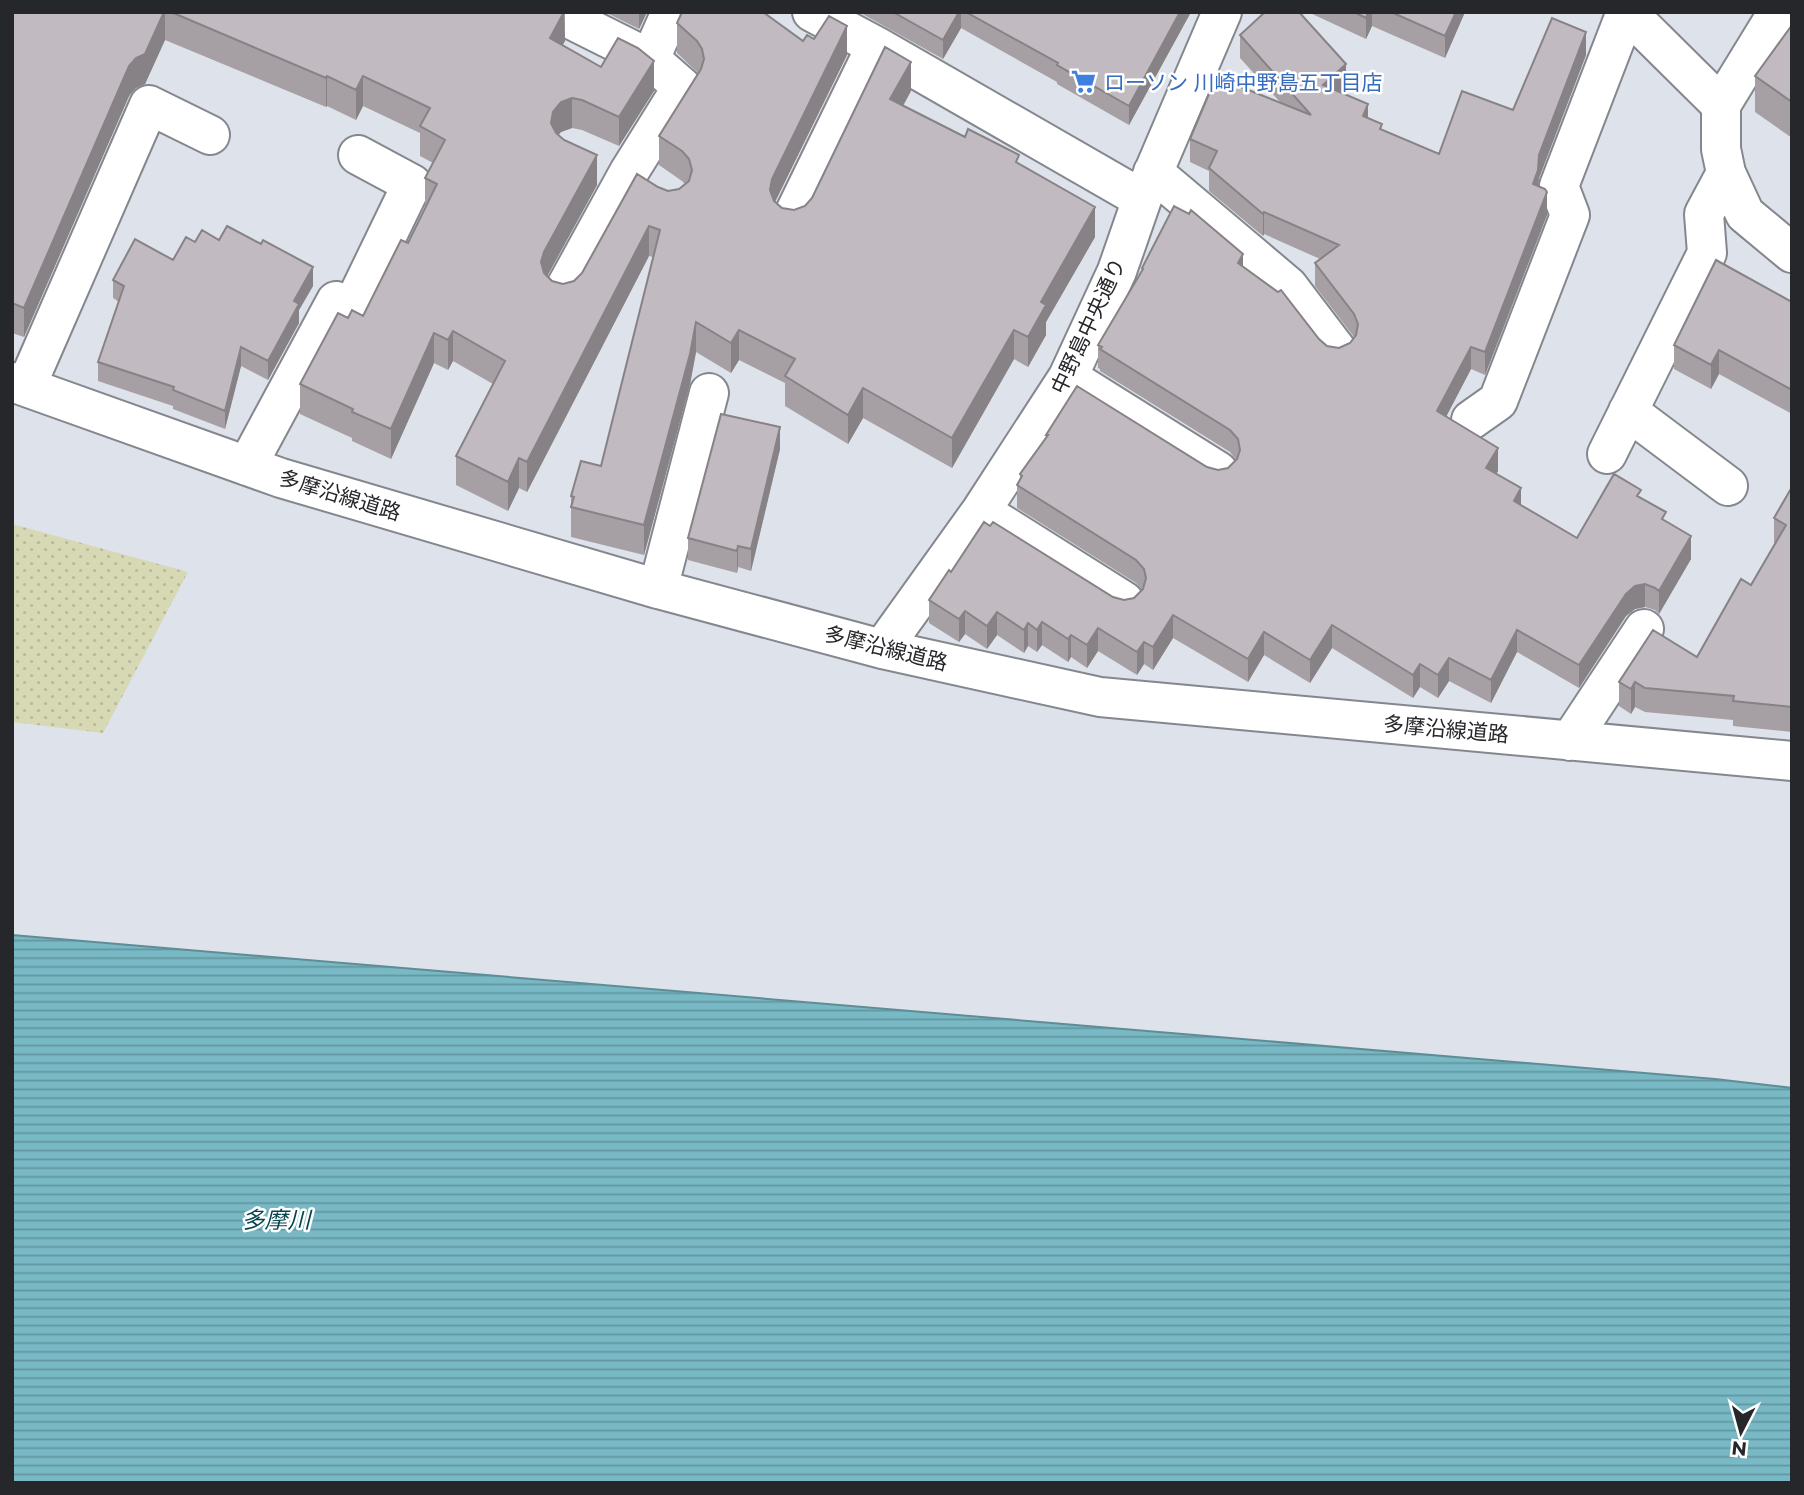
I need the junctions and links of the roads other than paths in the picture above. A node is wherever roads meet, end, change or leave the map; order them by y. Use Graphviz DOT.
graph roads {
  1 [pos="556,12"];
  2 [pos="671,12"];
  3 [pos="812,12"];
  4 [pos="1222,12"];
  5 [pos="1627,12"];
  6 [pos="1778,12"];
  7 [pos="877,46"];
  8 [pos="650,60"];
  9 [pos="1721,104"];
  10 [pos="210,135"];
  11 [pos="358,155"];
  12 [pos="1726,173"];
  13 [pos="1148,185"];
  14 [pos="792,218"];
  15 [pos="1792,253"];
  16 [pos="563,292"];
  17 [pos="1336,349"];
  18 [pos="1068,377"];
  19 [pos="19,384"];
  20 [pos="709,393"];
  21 [pos="1628,411"];
  22 [pos="1471,420"];
  23 [pos="1607,454"];
  24 [pos="247,466"];
  25 [pos="1218,471"];
  26 [pos="1728,486"];
  27 [pos="981,511"];
  28 [pos="658,589"];
  29 [pos="1124,601"];
  30 [pos="1644,629"];
  31 [pos="882,649"];
  32 [pos="1570,741"];
  33 [pos="1792,761"];
  1 -- 8 [label="street"];
  2 -- 8 [label="street"];
  3 -- 7 [label="street"];
  4 -- 13 [label="street, 中野島中央通り"];
  5 -- 9 [label="street"];
  5 -- 22 [label="street"];
  6 -- 9 [label="street"];
  7 -- 13 [label="street"];
  7 -- 14 [label="street"];
  8 -- 16 [label="street"];
  9 -- 12 [label="street"];
  10 -- 19 [label="street"];
  11 -- 24 [label="street"];
  12 -- 15 [label="street"];
  12 -- 21 [label="street"];
  13 -- 17 [label="street"];
  13 -- 18 [label="street, 中野島中央通り"];
  18 -- 25 [label="street"];
  18 -- 27 [label="street, 中野島中央通り"];
  19 -- 24 [label="street, 多摩沿線道路"];
  20 -- 28 [label="street"];
  21 -- 23 [label="street"];
  21 -- 26 [label="street"];
  24 -- 28 [label="street, 多摩沿線道路"];
  27 -- 29 [label="street"];
  27 -- 31 [label="street, 中野島中央通り"];
  28 -- 31 [label="street, 多摩沿線道路"];
  30 -- 32 [label="street"];
  31 -- 32 [label="street, 多摩沿線道路"];
  32 -- 33 [label="street, 多摩沿線道路"];
}
